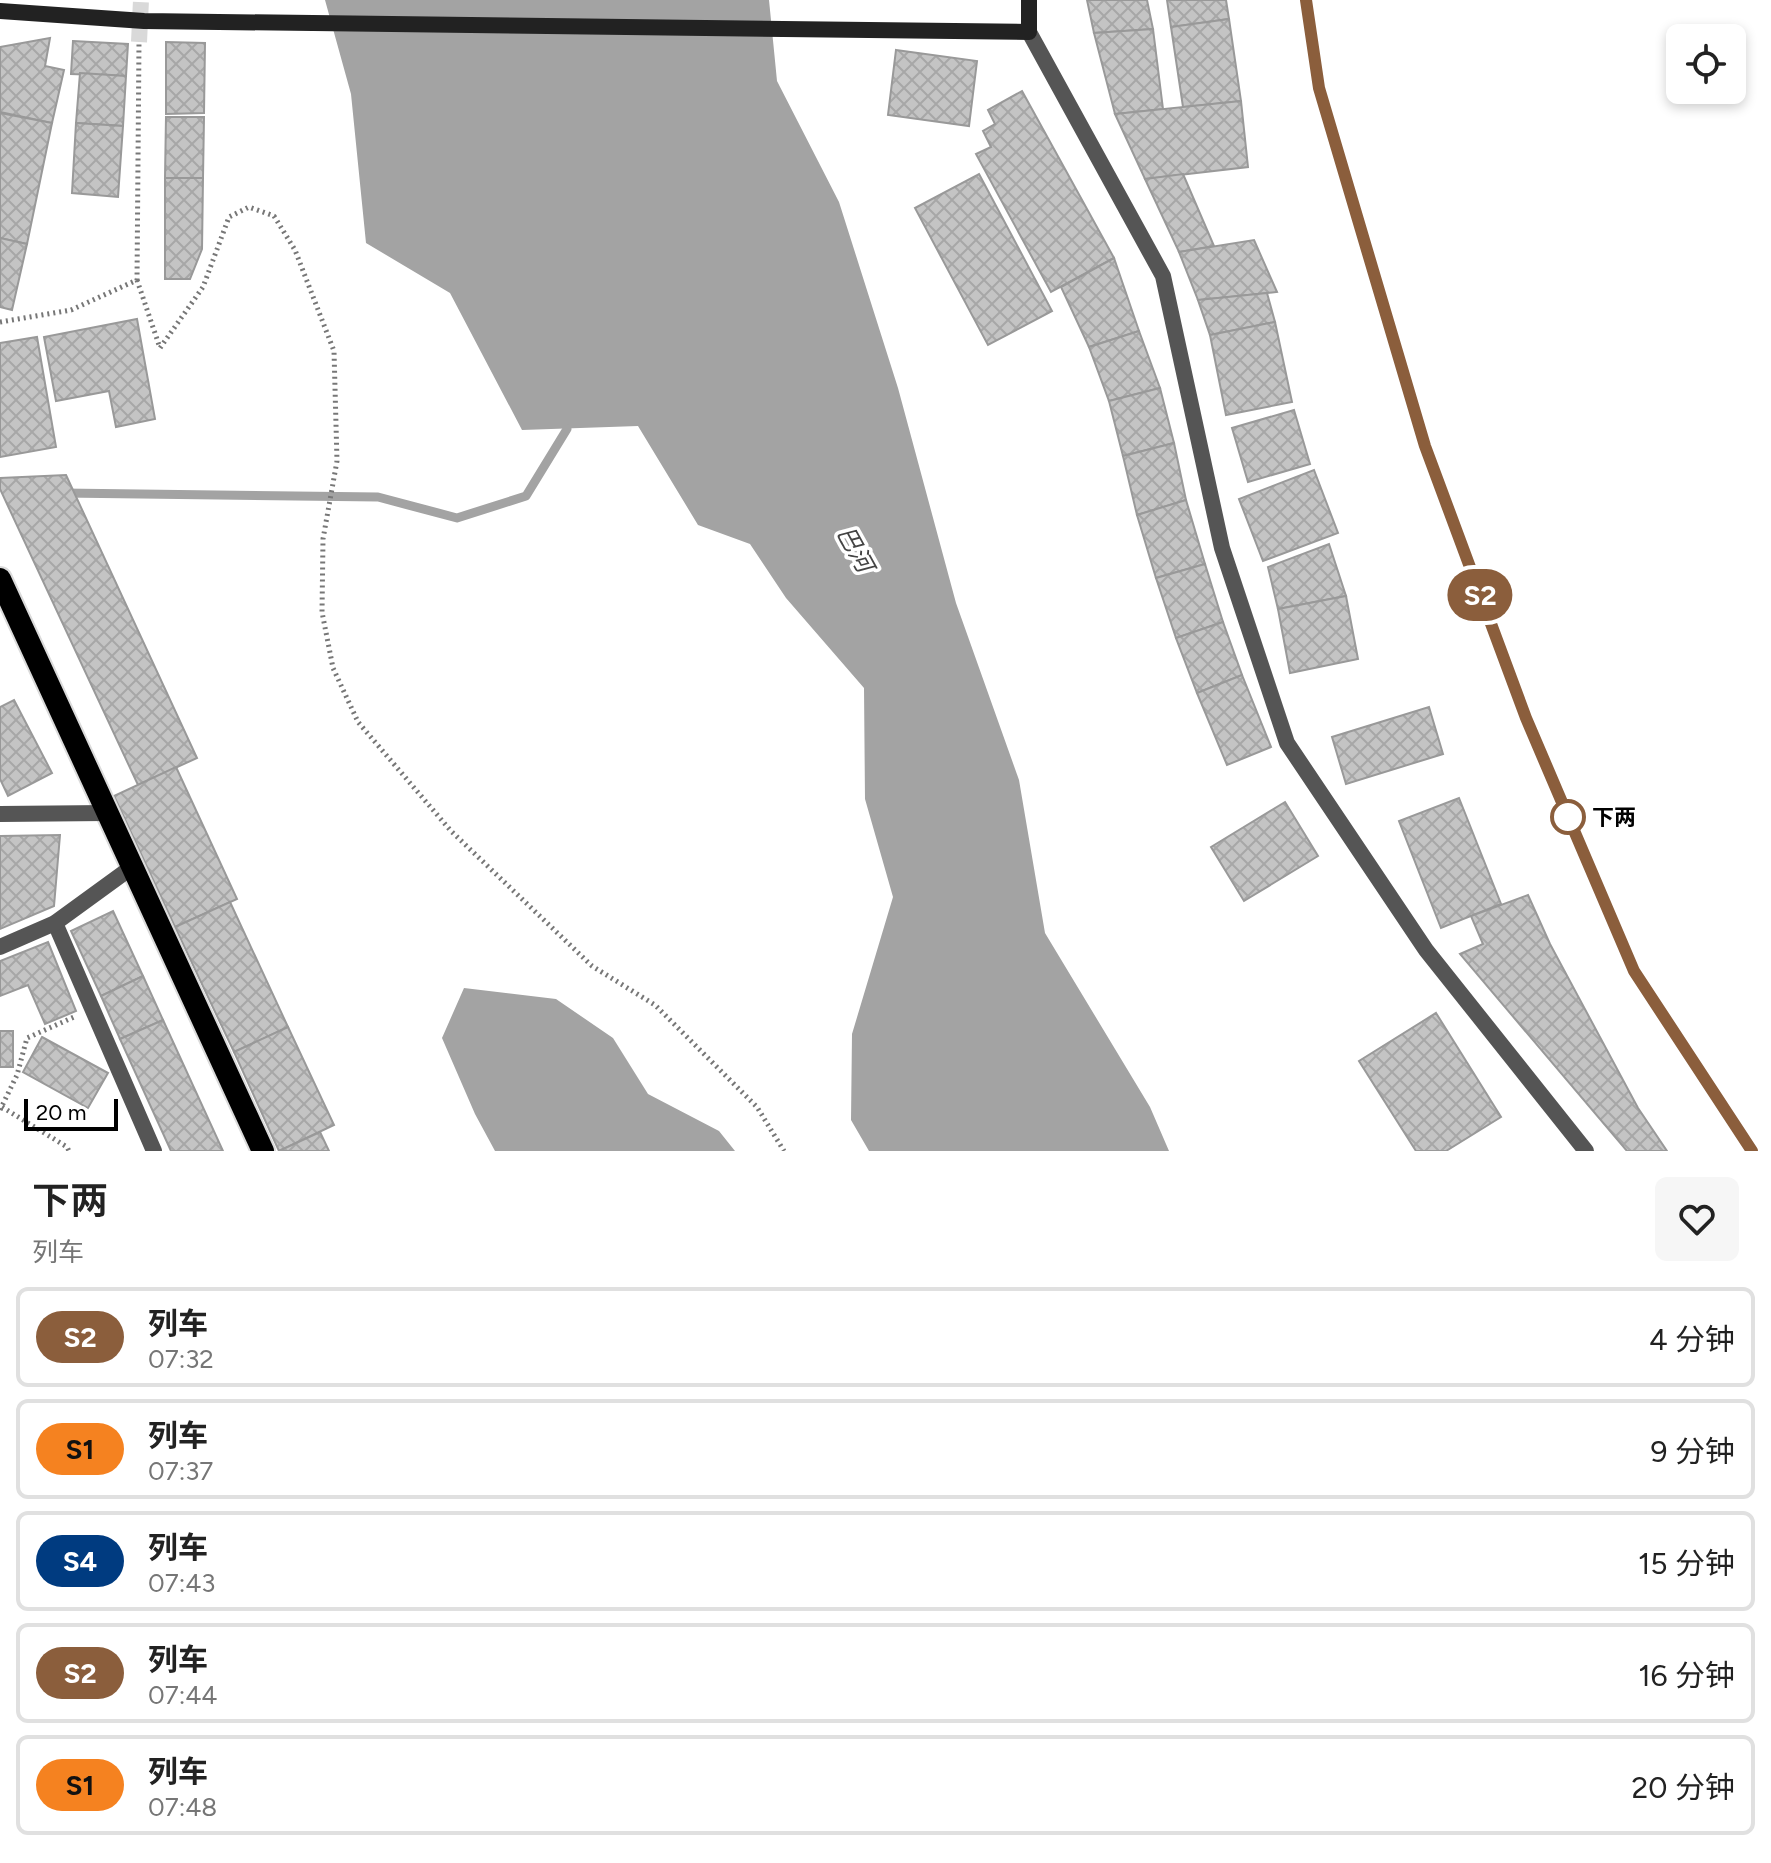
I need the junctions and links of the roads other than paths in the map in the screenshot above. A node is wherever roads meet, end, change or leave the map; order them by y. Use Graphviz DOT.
graph roads {
  1 [pos="1029,0"];
  2 [pos="0,11"];
  3 [pos="1029,32"];
  4 [pos="0,579"];
  5 [pos="106,813"];
  6 [pos="0,814"];
  7 [pos="132,867"];
  8 [pos="55,923"];
  9 [pos="0,947"];
  10 [pos="154,1151"];
  11 [pos="263,1151"];
  12 [pos="1586,1151"];
  1 -- 3 [label="main road"];
  2 -- 3 [label="main road"];
  3 -- 12 [label="street"];
  4 -- 5 [label="highway"];
  5 -- 6 [label="street"];
  5 -- 7 [label="highway"];
  7 -- 8 [label="street"];
  7 -- 11 [label="highway"];
  8 -- 9 [label="street"];
  8 -- 10 [label="street"];
}
